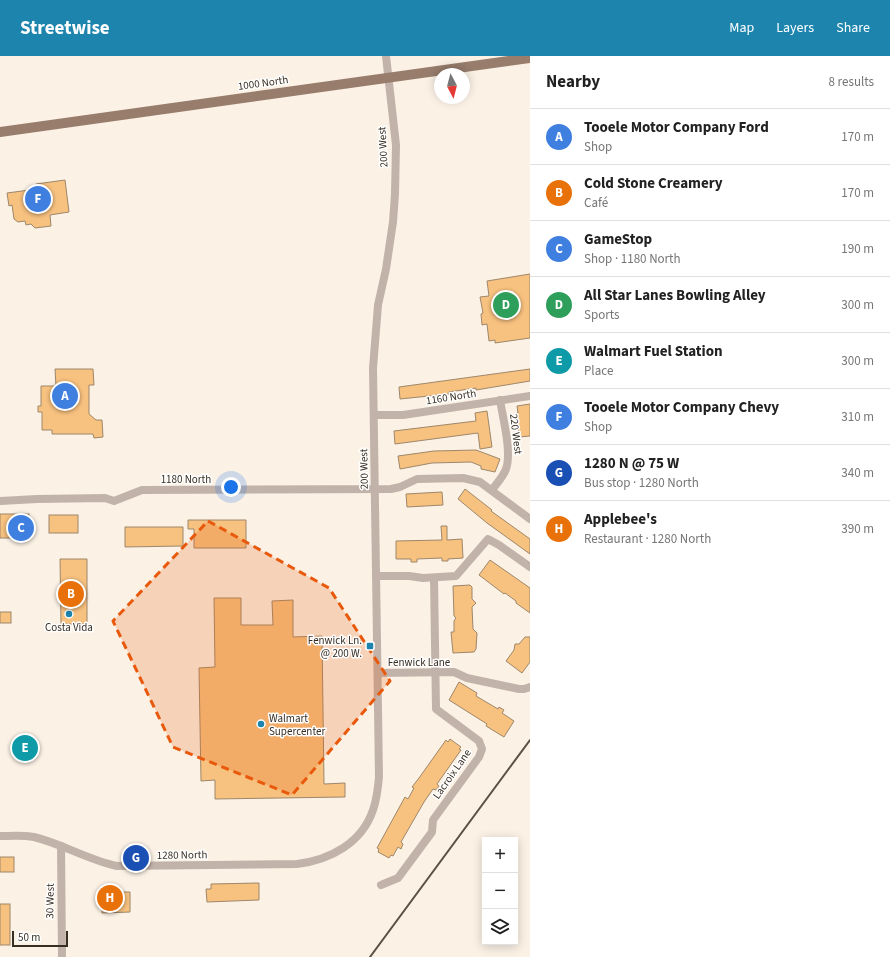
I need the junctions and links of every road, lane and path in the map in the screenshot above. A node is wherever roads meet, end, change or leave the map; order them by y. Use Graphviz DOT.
graph roads {
  1 [pos="386,56"];
  2 [pos="530,58"];
  3 [pos="389,78"];
  4 [pos="0,132"];
  5 [pos="530,396"];
  6 [pos="500,400"];
  7 [pos="374,415"];
  8 [pos="375,488"];
  9 [pos="492,490"];
  10 [pos="0,501"];
  11 [pos="530,519"];
  12 [pos="530,567"];
  13 [pos="376,576"];
  14 [pos="434,578"];
  15 [pos="435,672"];
  16 [pos="378,673"];
  17 [pos="530,687"];
  18 [pos="0,836"];
  19 [pos="61,846"];
  20 [pos="342,850"];
  21 [pos="381,885"];
  22 [pos="62,957"];
  1 -- 3 [label="street, 200 West"];
  2 -- 3 [label="main road, 1000 North"];
  3 -- 4 [label="main road, 1000 North"];
  3 -- 7 [label="street, 200 West"];
  5 -- 6 [label="street, 1160 North"];
  6 -- 7 [label="street, 1160 North"];
  6 -- 9 [label="street, 220 West"];
  7 -- 8 [label="street, 200 West"];
  8 -- 9 [label="street, 1180 North"];
  8 -- 10 [label="street, 1180 North"];
  8 -- 13 [label="street, 200 West"];
  9 -- 11 [label="street, 1180 North"];
  12 -- 14 [label="street"];
  13 -- 14 [label="street"];
  13 -- 16 [label="street, 200 West"];
  14 -- 15 [label="street, Lacroix Lane"];
  15 -- 16 [label="street, Fenwick Lane"];
  15 -- 17 [label="street, Fenwick Lane"];
  15 -- 21 [label="street, Lacroix Lane"];
  16 -- 20 [label="street, 200 West"];
  18 -- 19 [label="street, 1280 North"];
  19 -- 20 [label="street, 1280 North"];
  19 -- 22 [label="street, 30 West"];
}
